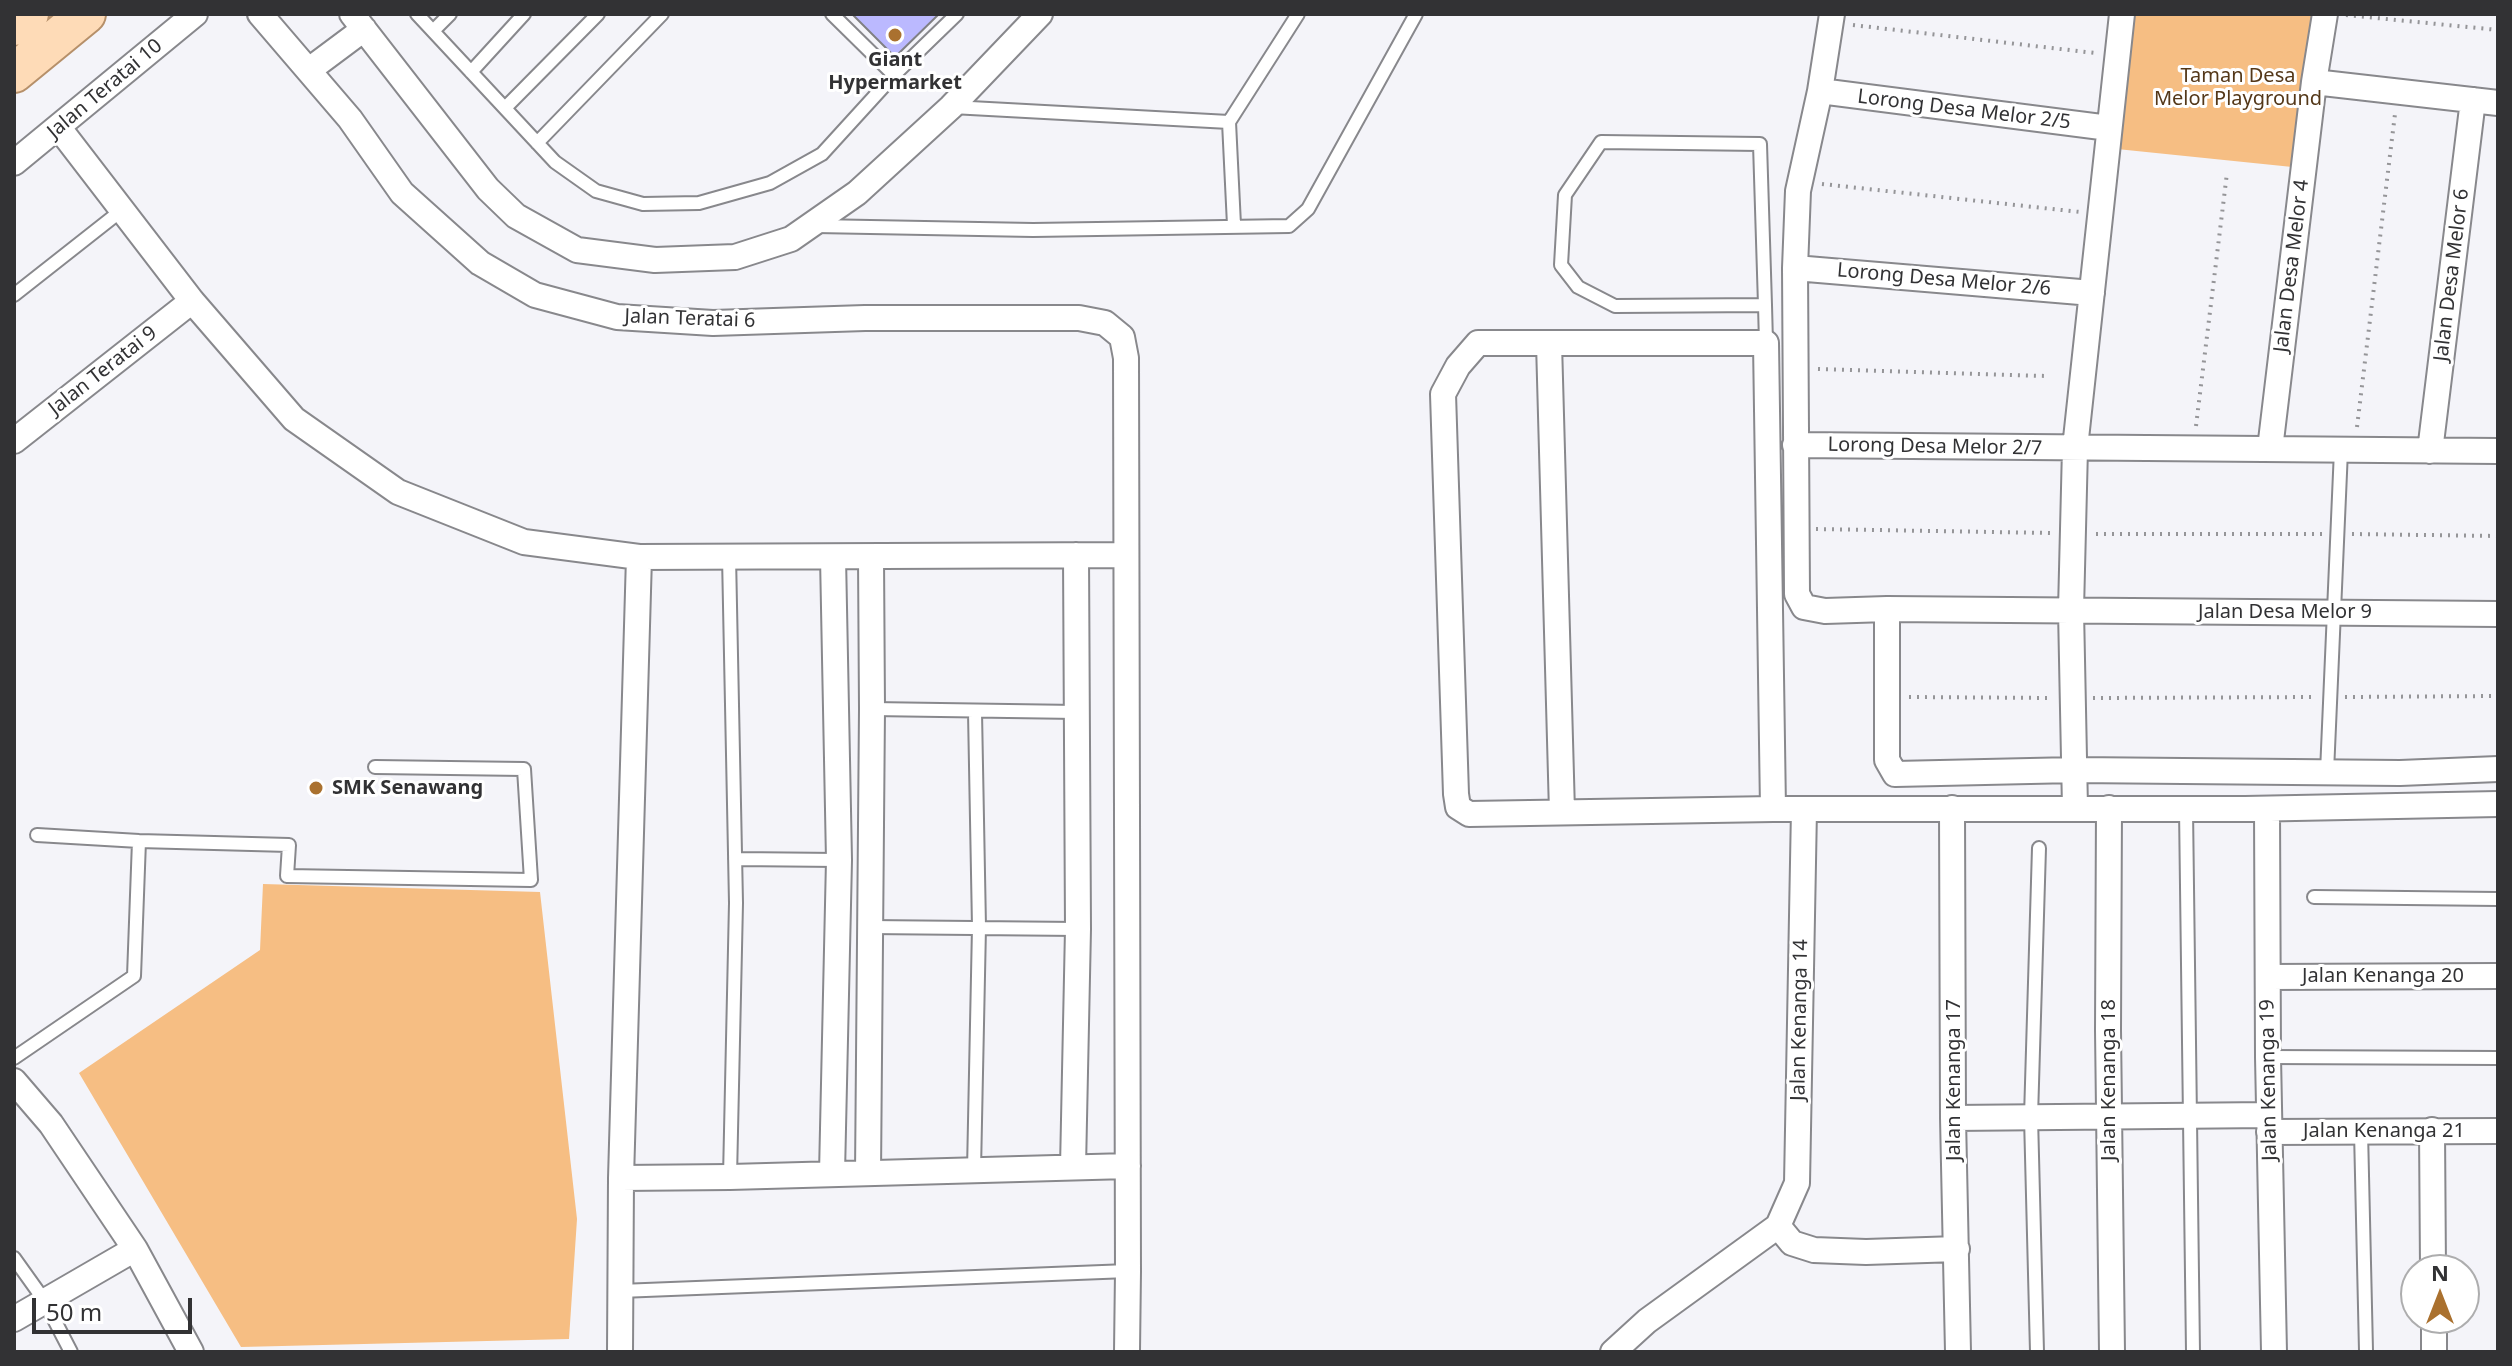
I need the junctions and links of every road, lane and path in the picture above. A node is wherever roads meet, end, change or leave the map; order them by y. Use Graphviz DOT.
graph roads {
  1 [pos="29,14"];
  2 [pos="86,14"];
  3 [pos="195,14"];
  4 [pos="260,14"];
  5 [pos="417,14"];
  6 [pos="450,14"];
  7 [pos="524,14"];
  8 [pos="598,14"];
  9 [pos="662,14"];
  10 [pos="832,14"];
  11 [pos="957,14"];
  12 [pos="1040,14"];
  13 [pos="1298,14"];
  14 [pos="1416,14"];
  15 [pos="2122,14"];
  16 [pos="2325,14"];
  17 [pos="2340,14"];
  18 [pos="1832,18"];
  19 [pos="358,22"];
  20 [pos="14,26"];
  21 [pos="2498,30"];
  22 [pos="433,31"];
  23 [pos="2117,56"];
  24 [pos="309,70"];
  25 [pos="471,72"];
  26 [pos="14,73"];
  27 [pos="894,75"];
  28 [pos="2314,82"];
  29 [pos="1820,91"];
  30 [pos="2398,92"];
  31 [pos="2473,100"];
  32 [pos="2498,103"];
  33 [pos="951,107"];
  34 [pos="505,108"];
  35 [pos="1229,122"];
  36 [pos="59,128"];
  37 [pos="2109,128"];
  38 [pos="537,143"];
  39 [pos="14,163"];
  40 [pos="2227,173"];
  41 [pos="1800,182"];
  42 [pos="122,210"];
  43 [pos="2100,214"];
  44 [pos="1234,225"];
  45 [pos="809,226"];
  46 [pos="1795,268"];
  47 [pos="2092,293"];
  48 [pos="14,295"];
  49 [pos="192,301"];
  50 [pos="1765,305"];
  51 [pos="1549,343"];
  52 [pos="1766,343"];
  53 [pos="1795,368"];
  54 [pos="2046,376"];
  55 [pos="14,441"];
  56 [pos="1795,445"];
  57 [pos="2075,448"];
  58 [pos="2193,449"];
  59 [pos="2270,449"];
  60 [pos="2348,450"];
  61 [pos="2430,451"];
  62 [pos="2498,451"];
  63 [pos="1798,529"];
  64 [pos="2073,534"];
  65 [pos="2337,534"];
  66 [pos="2498,536"];
  67 [pos="1076,555"];
  68 [pos="1126,555"];
  69 [pos="729,556"];
  70 [pos="639,557"];
  71 [pos="833,557"];
  72 [pos="871,557"];
  73 [pos="1887,609"];
  74 [pos="2071,610"];
  75 [pos="2333,612"];
  76 [pos="2498,614"];
  77 [pos="2498,696"];
  78 [pos="1887,697"];
  79 [pos="2330,697"];
  80 [pos="2073,698"];
  81 [pos="872,709"];
  82 [pos="975,712"];
  83 [pos="1077,712"];
  84 [pos="375,767"];
  85 [pos="2498,769"];
  86 [pos="2075,770"];
  87 [pos="2327,772"];
  88 [pos="2498,804"];
  89 [pos="1952,808"];
  90 [pos="2075,808"];
  91 [pos="2109,808"];
  92 [pos="1773,809"];
  93 [pos="1804,809"];
  94 [pos="2186,809"];
  95 [pos="2267,809"];
  96 [pos="1562,812"];
  97 [pos="37,835"];
  98 [pos="139,841"];
  99 [pos="2039,848"];
  100 [pos="735,859"];
  101 [pos="839,860"];
  102 [pos="2314,897"];
  103 [pos="2498,899"];
  104 [pos="869,927"];
  105 [pos="979,927"];
  106 [pos="1078,929"];
  107 [pos="2498,976"];
  108 [pos="2268,977"];
  109 [pos="2268,1057"];
  110 [pos="14,1058"];
  111 [pos="2498,1058"];
  112 [pos="14,1081"];
  113 [pos="2109,1116"];
  114 [pos="2190,1116"];
  115 [pos="2031,1117"];
  116 [pos="1953,1118"];
  117 [pos="2269,1124"];
  118 [pos="2432,1130"];
  119 [pos="2361,1131"];
  120 [pos="2498,1131"];
  121 [pos="1128,1166"];
  122 [pos="1073,1167"];
  123 [pos="974,1170"];
  124 [pos="832,1173"];
  125 [pos="868,1173"];
  126 [pos="730,1177"];
  127 [pos="621,1178"];
  128 [pos="1778,1226"];
  129 [pos="135,1249"];
  130 [pos="1957,1249"];
  131 [pos="2433,1254"];
  132 [pos="14,1258"];
  133 [pos="1128,1271"];
  134 [pos="620,1291"];
  135 [pos="44,1300"];
  136 [pos="14,1319"];
  137 [pos="2366,1351"];
  138 [pos="71,1352"];
  139 [pos="191,1352"];
  140 [pos="620,1352"];
  141 [pos="1127,1352"];
  142 [pos="1613,1352"];
  143 [pos="1958,1352"];
  144 [pos="2037,1352"];
  145 [pos="2112,1352"];
  146 [pos="2193,1352"];
  147 [pos="2274,1352"];
  1 -- 20 [label="main road"];
  2 -- 26 [label="main road"];
  3 -- 36 [label="street, Jalan Teratai 10"];
  4 -- 24 [label="street, Jalan Teratai 6"];
  5 -- 22 [label="lane"];
  6 -- 22 [label="lane"];
  7 -- 25 [label="lane"];
  8 -- 34 [label="lane"];
  9 -- 38 [label="lane"];
  10 -- 27 [label="lane"];
  11 -- 27 [label="lane"];
  12 -- 33 [label="street"];
  13 -- 35 [label="lane"];
  14 -- 44 [label="lane"];
  15 -- 23 [label="street"];
  16 -- 28 [label="street, Jalan Desa Melor 4"];
  17 -- 21 [label="path"];
  18 -- 23 [label="path"];
  18 -- 29 [label="street"];
  19 -- 24 [label="street"];
  19 -- 45 [label="street"];
  22 -- 25 [label="lane"];
  23 -- 37 [label="street"];
  24 -- 68 [label="street, Jalan Teratai 6"];
  25 -- 34 [label="lane"];
  27 -- 38 [label="lane"];
  28 -- 30 [label="street"];
  28 -- 59 [label="street, Jalan Desa Melor 4"];
  29 -- 37 [label="street, Lorong Desa Melor 2/5"];
  29 -- 41 [label="street"];
  30 -- 31 [label="street"];
  30 -- 60 [label="path"];
  31 -- 32 [label="street"];
  31 -- 61 [label="street, Jalan Desa Melor 6"];
  33 -- 35 [label="lane"];
  33 -- 45 [label="street"];
  34 -- 38 [label="lane"];
  35 -- 44 [label="lane"];
  36 -- 39 [label="street, Jalan Teratai 10"];
  36 -- 42 [label="street"];
  37 -- 43 [label="street"];
  40 -- 58 [label="path"];
  41 -- 43 [label="path"];
  41 -- 46 [label="street"];
  42 -- 48 [label="lane"];
  42 -- 49 [label="street"];
  43 -- 47 [label="street"];
  44 -- 45 [label="lane"];
  46 -- 47 [label="street, Lorong Desa Melor 2/6"];
  46 -- 53 [label="street"];
  47 -- 57 [label="street"];
  49 -- 55 [label="street, Jalan Teratai 9"];
  49 -- 70 [label="street"];
  50 -- 50 [label="lane"];
  50 -- 52 [label="lane"];
  51 -- 52 [label="street"];
  51 -- 96 [label="street"];
  51 -- 96 [label="street"];
  52 -- 92 [label="street"];
  53 -- 54 [label="path"];
  53 -- 56 [label="street"];
  56 -- 57 [label="street, Lorong Desa Melor 2/7"];
  56 -- 63 [label="street"];
  57 -- 58 [label="street, Lorong Desa Melor 2/7"];
  57 -- 64 [label="street"];
  58 -- 59 [label="street, Lorong Desa Melor 2/7"];
  59 -- 60 [label="street, Lorong Desa Melor 2/7"];
  60 -- 61 [label="street, Lorong Desa Melor 2/7"];
  60 -- 65 [label="lane"];
  61 -- 62 [label="street, Lorong Desa Melor 2/7"];
  63 -- 64 [label="path"];
  63 -- 73 [label="street, Jalan Desa Melor 9"];
  64 -- 65 [label="path"];
  64 -- 74 [label="street"];
  65 -- 66 [label="path"];
  65 -- 75 [label="lane"];
  67 -- 68 [label="street"];
  67 -- 72 [label="street"];
  67 -- 83 [label="street"];
  68 -- 121 [label="street"];
  69 -- 70 [label="street"];
  69 -- 71 [label="street"];
  69 -- 100 [label="lane"];
  70 -- 127 [label="street"];
  71 -- 72 [label="street"];
  71 -- 101 [label="street"];
  72 -- 81 [label="street"];
  73 -- 74 [label="street, Jalan Desa Melor 9"];
  73 -- 78 [label="street"];
  74 -- 75 [label="street, Jalan Desa Melor 9"];
  74 -- 80 [label="street"];
  75 -- 76 [label="street, Jalan Desa Melor 9"];
  75 -- 79 [label="lane"];
  77 -- 79 [label="path"];
  78 -- 80 [label="path"];
  78 -- 86 [label="street"];
  79 -- 80 [label="path"];
  79 -- 87 [label="lane"];
  80 -- 86 [label="street"];
  81 -- 82 [label="lane"];
  81 -- 104 [label="street"];
  82 -- 83 [label="lane"];
  82 -- 105 [label="lane"];
  83 -- 106 [label="street"];
  84 -- 98 [label="lane"];
  85 -- 87 [label="street"];
  86 -- 87 [label="street"];
  86 -- 90 [label="street"];
  88 -- 95 [label="street"];
  89 -- 90 [label="street"];
  89 -- 93 [label="street"];
  89 -- 116 [label="street, Jalan Kenanga 17"];
  90 -- 91 [label="street"];
  91 -- 94 [label="street"];
  91 -- 113 [label="street, Jalan Kenanga 18"];
  92 -- 93 [label="street"];
  92 -- 96 [label="street"];
  93 -- 128 [label="street, Jalan Kenanga 14"];
  94 -- 95 [label="street"];
  94 -- 114 [label="lane"];
  95 -- 108 [label="street, Jalan Kenanga 19"];
  97 -- 98 [label="lane"];
  98 -- 110 [label="lane"];
  99 -- 115 [label="lane"];
  100 -- 101 [label="lane"];
  100 -- 126 [label="lane"];
  101 -- 124 [label="street"];
  102 -- 103 [label="lane"];
  104 -- 105 [label="lane"];
  104 -- 125 [label="street"];
  105 -- 106 [label="lane"];
  105 -- 123 [label="lane"];
  106 -- 122 [label="street"];
  107 -- 108 [label="street, Jalan Kenanga 20"];
  108 -- 109 [label="street, Jalan Kenanga 19"];
  109 -- 111 [label="lane"];
  109 -- 117 [label="street, Jalan Kenanga 19"];
  112 -- 129 [label="street"];
  113 -- 114 [label="street, Jalan Kenanga 21"];
  113 -- 115 [label="street, Jalan Kenanga 21"];
  113 -- 145 [label="street, Jalan Kenanga 18"];
  114 -- 117 [label="street, Jalan Kenanga 21"];
  114 -- 146 [label="lane"];
  115 -- 116 [label="street, Jalan Kenanga 21"];
  115 -- 144 [label="lane"];
  116 -- 130 [label="street, Jalan Kenanga 17"];
  117 -- 119 [label="street, Jalan Kenanga 21"];
  117 -- 147 [label="street, Jalan Kenanga 19"];
  118 -- 119 [label="street, Jalan Kenanga 21"];
  118 -- 120 [label="street, Jalan Kenanga 21"];
  118 -- 131 [label="street"];
  119 -- 137 [label="lane"];
  121 -- 122 [label="street"];
  121 -- 133 [label="street"];
  122 -- 123 [label="street"];
  123 -- 125 [label="street"];
  124 -- 125 [label="street"];
  124 -- 126 [label="street"];
  126 -- 127 [label="street"];
  127 -- 134 [label="street"];
  128 -- 130 [label="street"];
  128 -- 142 [label="street"];
  129 -- 135 [label="street"];
  129 -- 139 [label="street"];
  130 -- 143 [label="street, Jalan Kenanga 17"];
  132 -- 135 [label="lane"];
  133 -- 134 [label="lane"];
  133 -- 141 [label="street"];
  134 -- 140 [label="street"];
  135 -- 136 [label="street"];
  135 -- 138 [label="lane"];
}
